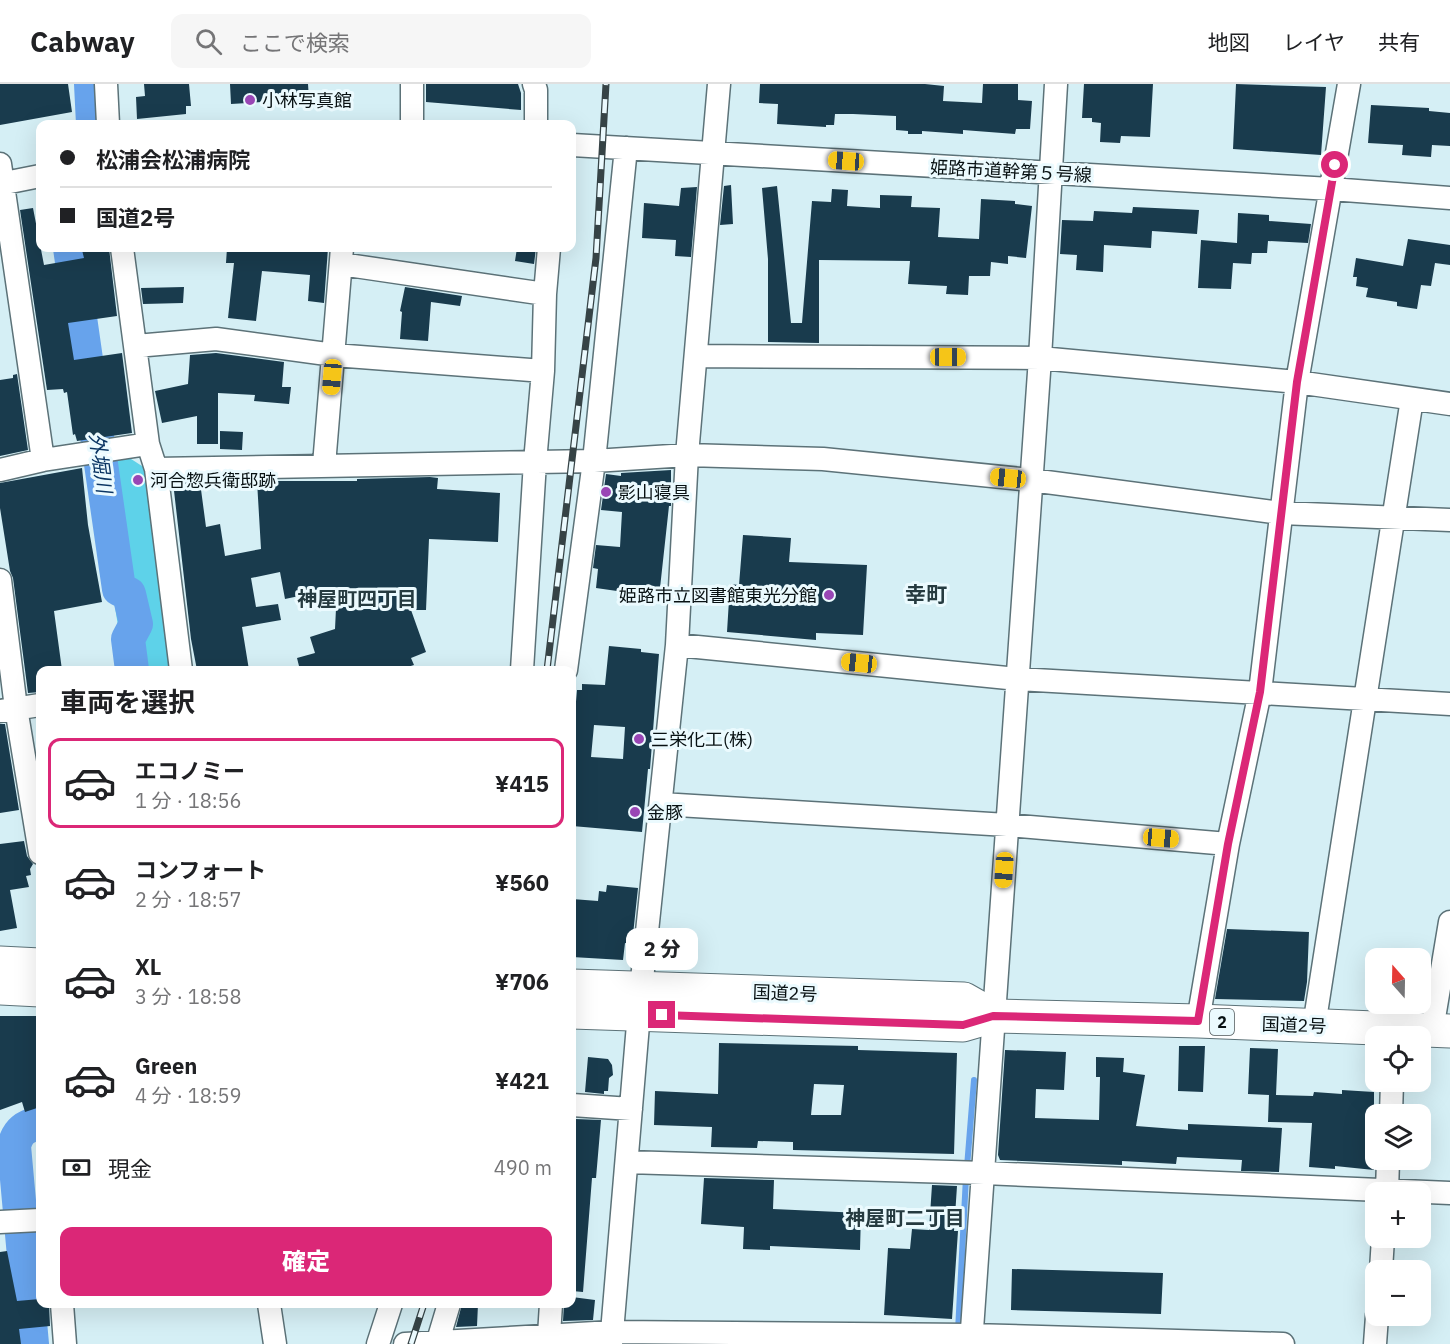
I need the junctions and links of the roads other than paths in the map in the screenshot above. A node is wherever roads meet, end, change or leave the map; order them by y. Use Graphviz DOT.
graph roads {
  1 [pos="106,84"];
  2 [pos="412,84"];
  3 [pos="534,84"];
  4 [pos="719,84"];
  5 [pos="1056,84"];
  6 [pos="1349,84"];
  7 [pos="108,120"];
  8 [pos="412,120"];
  9 [pos="536,120"];
  10 [pos="576,145"];
  11 [pos="626,148"];
  12 [pos="714,152"];
  13 [pos="1051,174"];
  14 [pos="36,176"];
  15 [pos="1,177"];
  16 [pos="1331,189"];
  17 [pos="1450,198"];
  18 [pos="123,252"];
  19 [pos="549,252"];
  20 [pos="342,256"];
  21 [pos="545,294"];
  22 [pos="136,346"];
  23 [pos="334,355"];
  24 [pos="696,356"];
  25 [pos="1040,358"];
  26 [pos="543,371"];
  27 [pos="1297,382"];
  28 [pos="1412,399"];
  29 [pos="1450,404"];
  30 [pos="148,444"];
  31 [pos="687,455"];
  32 [pos="43,460"];
  33 [pos="594,461"];
  34 [pos="535,462"];
  35 [pos="324,465"];
  36 [pos="156,469"];
  37 [pos="0,470"];
  38 [pos="1031,480"];
  39 [pos="1281,513"];
  40 [pos="1393,519"];
  41 [pos="1450,520"];
  42 [pos="0,580"];
  43 [pos="677,645"];
  44 [pos="181,666"];
  45 [pos="522,666"];
  46 [pos="567,666"];
  47 [pos="1018,679"];
  48 [pos="1260,692"];
  49 [pos="1365,698"];
  50 [pos="1450,704"];
  51 [pos="36,706"];
  52 [pos="8,710"];
  53 [pos="661,804"];
  54 [pos="1007,825"];
  55 [pos="36,835"];
  56 [pos="1228,844"];
  57 [pos="1450,922"];
  58 [pos="0,963"];
  59 [pos="36,965"];
  60 [pos="576,987"];
  61 [pos="0,988"];
  62 [pos="36,990"];
  63 [pos="640,1002"];
  64 [pos="576,1011"];
  65 [pos="993,1016"];
  66 [pos="1198,1021"];
  67 [pos="1314,1026"];
  68 [pos="1365,1030"];
  69 [pos="1441,1030"];
  70 [pos="576,1105"];
  71 [pos="630,1108"];
  72 [pos="627,1162"];
  73 [pos="984,1173"];
  74 [pos="1365,1191"];
  75 [pos="1431,1193"];
  76 [pos="1450,1193"];
  77 [pos="36,1220"];
  78 [pos="0,1222"];
  79 [pos="62,1308"];
  80 [pos="270,1308"];
  81 [pos="390,1308"];
  82 [pos="448,1308"];
  83 [pos="551,1308"];
  84 [pos="1376,1326"];
  85 [pos="549,1335"];
  86 [pos="612,1338"];
  87 [pos="971,1340"];
  88 [pos="437,1343"];
  89 [pos="65,1344"];
  90 [pos="275,1344"];
  91 [pos="378,1344"];
  92 [pos="405,1344"];
  93 [pos="1283,1344"];
  94 [pos="1375,1344"];
  1 -- 7 [label="street"];
  2 -- 8 [label="street"];
  3 -- 9 [label="street"];
  4 -- 12 [label="street"];
  5 -- 13 [label="street"];
  6 -- 16 [label="street"];
  10 -- 11 [label="street, 姫路市道幹第５号線"];
  11 -- 12 [label="street, 姫路市道幹第５号線"];
  11 -- 33 [label="street"];
  12 -- 13 [label="street, 姫路市道幹第５号線"];
  12 -- 24 [label="street"];
  13 -- 16 [label="street, 姫路市道幹第５号線"];
  13 -- 25 [label="street"];
  14 -- 15 [label="street"];
  15 -- 32 [label="street"];
  16 -- 17 [label="street, 姫路市道幹第５号線"];
  16 -- 27 [label="street"];
  18 -- 22 [label="street"];
  19 -- 21 [label="street"];
  20 -- 21 [label="street"];
  20 -- 23 [label="street"];
  21 -- 26 [label="street"];
  22 -- 23 [label="street"];
  22 -- 30 [label="street"];
  23 -- 26 [label="street"];
  23 -- 35 [label="street"];
  24 -- 25 [label="street"];
  24 -- 31 [label="street"];
  25 -- 27 [label="street"];
  25 -- 38 [label="street"];
  26 -- 34 [label="street"];
  27 -- 28 [label="street"];
  27 -- 39 [label="street"];
  28 -- 29 [label="street"];
  28 -- 40 [label="street"];
  30 -- 32 [label="street"];
  30 -- 36 [label="street"];
  31 -- 33 [label="street"];
  31 -- 38 [label="street"];
  31 -- 43 [label="street"];
  32 -- 37 [label="street"];
  33 -- 34 [label="street"];
  33 -- 46 [label="street"];
  34 -- 35 [label="street"];
  34 -- 45 [label="street"];
  35 -- 36 [label="street"];
  36 -- 44 [label="street"];
  38 -- 39 [label="street"];
  38 -- 47 [label="street"];
  39 -- 40 [label="street"];
  39 -- 48 [label="street"];
  40 -- 41 [label="street"];
  40 -- 49 [label="street"];
  42 -- 52 [label="street"];
  43 -- 47 [label="street"];
  43 -- 53 [label="street"];
  47 -- 48 [label="street"];
  47 -- 54 [label="street"];
  48 -- 49 [label="street"];
  48 -- 56 [label="street"];
  49 -- 50 [label="street"];
  49 -- 67 [label="street"];
  51 -- 52 [label="street"];
  52 -- 55 [label="street"];
  53 -- 54 [label="street"];
  53 -- 63 [label="street"];
  54 -- 56 [label="street"];
  54 -- 65 [label="street"];
  56 -- 66 [label="street"];
  57 -- 69 [label="street"];
  58 -- 59 [label="highway"];
  60 -- 63 [label="highway, 国道2号 / 2"];
  61 -- 62 [label="highway"];
  63 -- 64 [label="highway, 国道2号 / 2"];
  63 -- 65 [label="highway, 国道2号 / 2"];
  63 -- 71 [label="street"];
  65 -- 66 [label="highway, 国道2号 / 2"];
  65 -- 73 [label="street"];
  66 -- 67 [label="highway, 国道2号 / 2"];
  67 -- 68 [label="highway, 国道2号 / 2"];
  70 -- 71 [label="street"];
  71 -- 72 [label="street"];
  72 -- 73 [label="street"];
  72 -- 86 [label="street"];
  73 -- 74 [label="street"];
  73 -- 87 [label="street"];
  75 -- 76 [label="street"];
  77 -- 78 [label="street"];
  79 -- 89 [label="street"];
  80 -- 90 [label="street"];
  81 -- 91 [label="street"];
  82 -- 88 [label="street"];
  83 -- 85 [label="street"];
  84 -- 94 [label="street"];
  85 -- 86 [label="street"];
  85 -- 88 [label="street"];
  86 -- 87 [label="street"];
  87 -- 93 [label="street"];
  88 -- 92 [label="street"];
}
